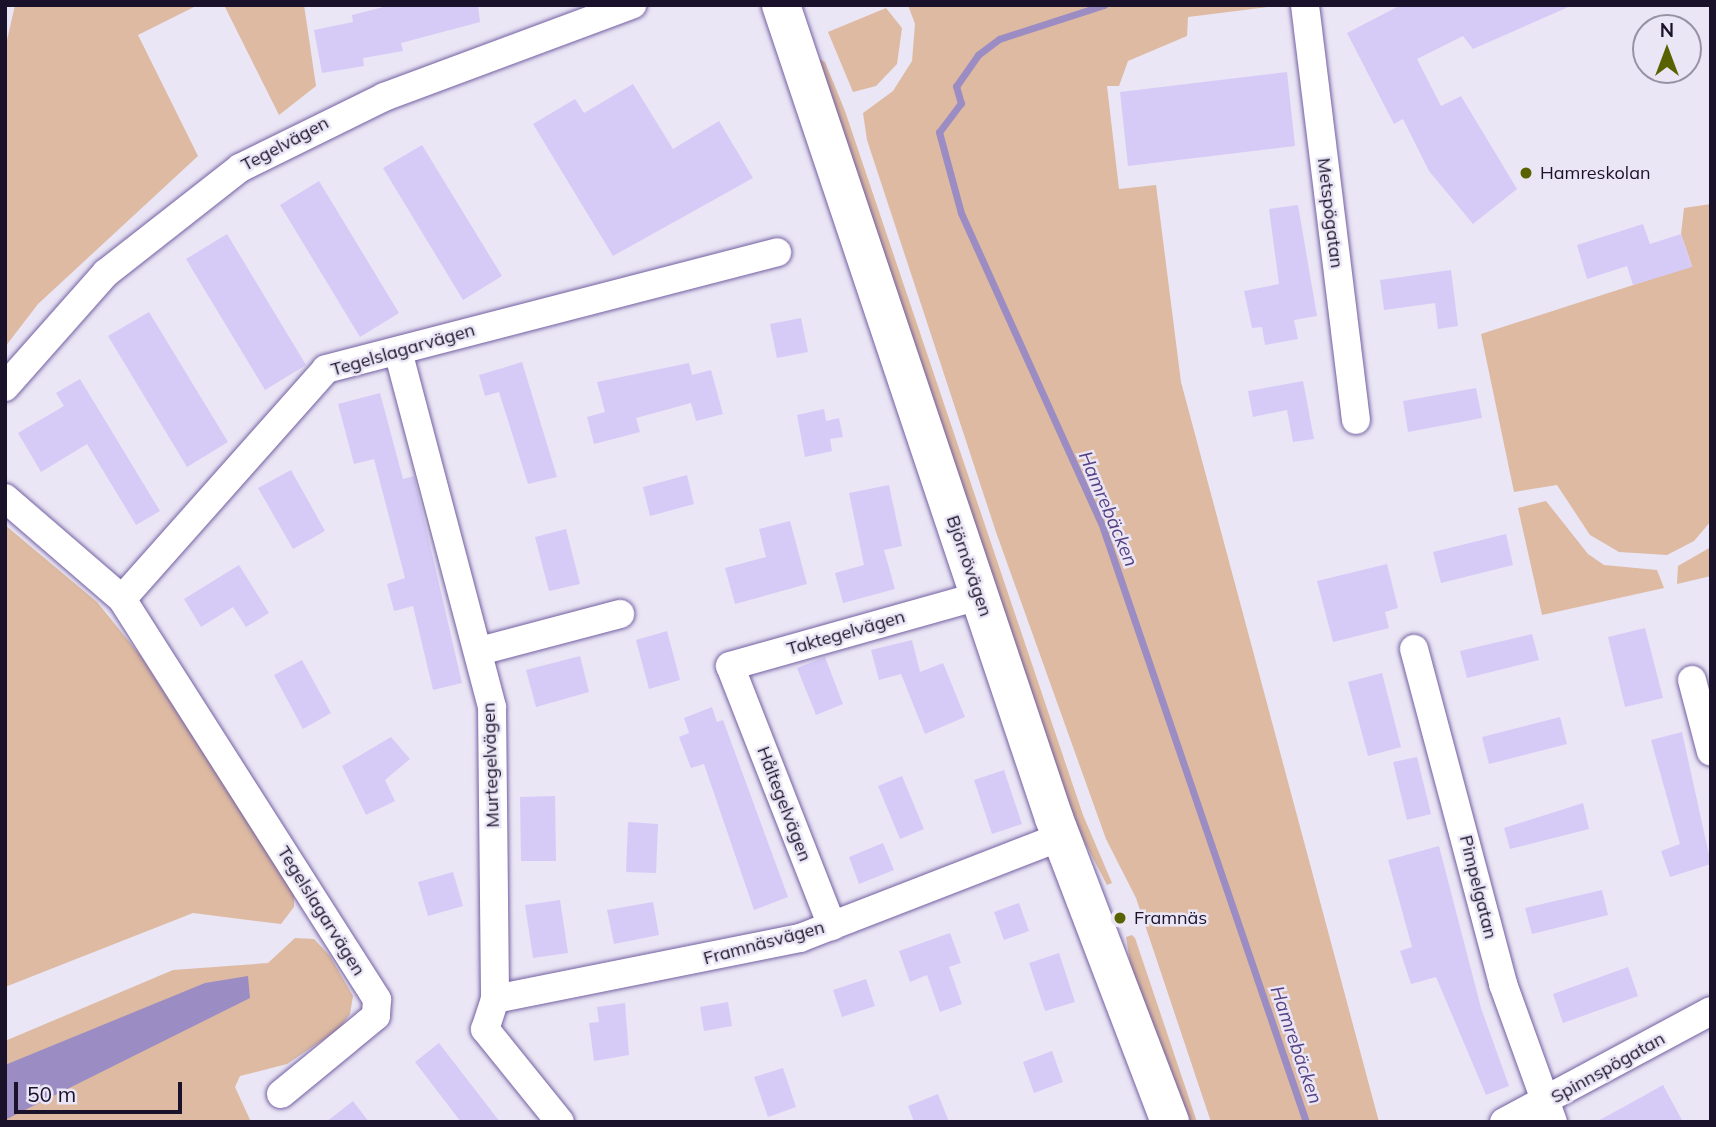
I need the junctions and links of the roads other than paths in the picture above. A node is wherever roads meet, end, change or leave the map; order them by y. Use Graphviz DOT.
graph roads {
  1 [pos="781,5"];
  2 [pos="1305,5"];
  3 [pos="613,9"];
  4 [pos="777,251"];
  5 [pos="398,351"];
  6 [pos="5,387"];
  7 [pos="1356,420"];
  8 [pos="5,498"];
  9 [pos="979,596"];
  10 [pos="122,599"];
  11 [pos="620,614"];
  12 [pos="1414,649"];
  13 [pos="480,651"];
  14 [pos="1692,680"];
  15 [pos="736,682"];
  16 [pos="1711,752"];
  17 [pos="1061,837"];
  18 [pos="832,926"];
  19 [pos="495,999"];
  20 [pos="1711,1011"];
  21 [pos="281,1094"];
  22 [pos="1549,1112"];
  23 [pos="560,1122"];
  24 [pos="1170,1122"];
  25 [pos="1504,1122"];
  1 -- 9 [label="main road, Björnövägen"];
  2 -- 7 [label="street, Metspögatan"];
  3 -- 6 [label="street, Tegelvägen"];
  4 -- 5 [label="street, Tegelslagarvägen"];
  5 -- 10 [label="street, Tegelslagarvägen"];
  5 -- 13 [label="street, Murtegelvägen"];
  8 -- 10 [label="street, Tegelslagarvägen"];
  9 -- 15 [label="street, Taktegelvägen"];
  9 -- 17 [label="main road, Björnövägen"];
  10 -- 21 [label="street, Tegelslagarvägen"];
  11 -- 13 [label="street"];
  12 -- 22 [label="street, Pimpelgatan"];
  13 -- 19 [label="street, Murtegelvägen"];
  14 -- 16 [label="street"];
  15 -- 18 [label="street, Håltegelvägen"];
  17 -- 18 [label="street, Framnäsvägen"];
  17 -- 24 [label="main road, Björnövägen"];
  18 -- 19 [label="street, Framnäsvägen"];
  19 -- 23 [label="street, Murtegelvägen"];
  20 -- 22 [label="street, Spinnspögatan"];
  22 -- 25 [label="street, Spinnspögatan"];
}
